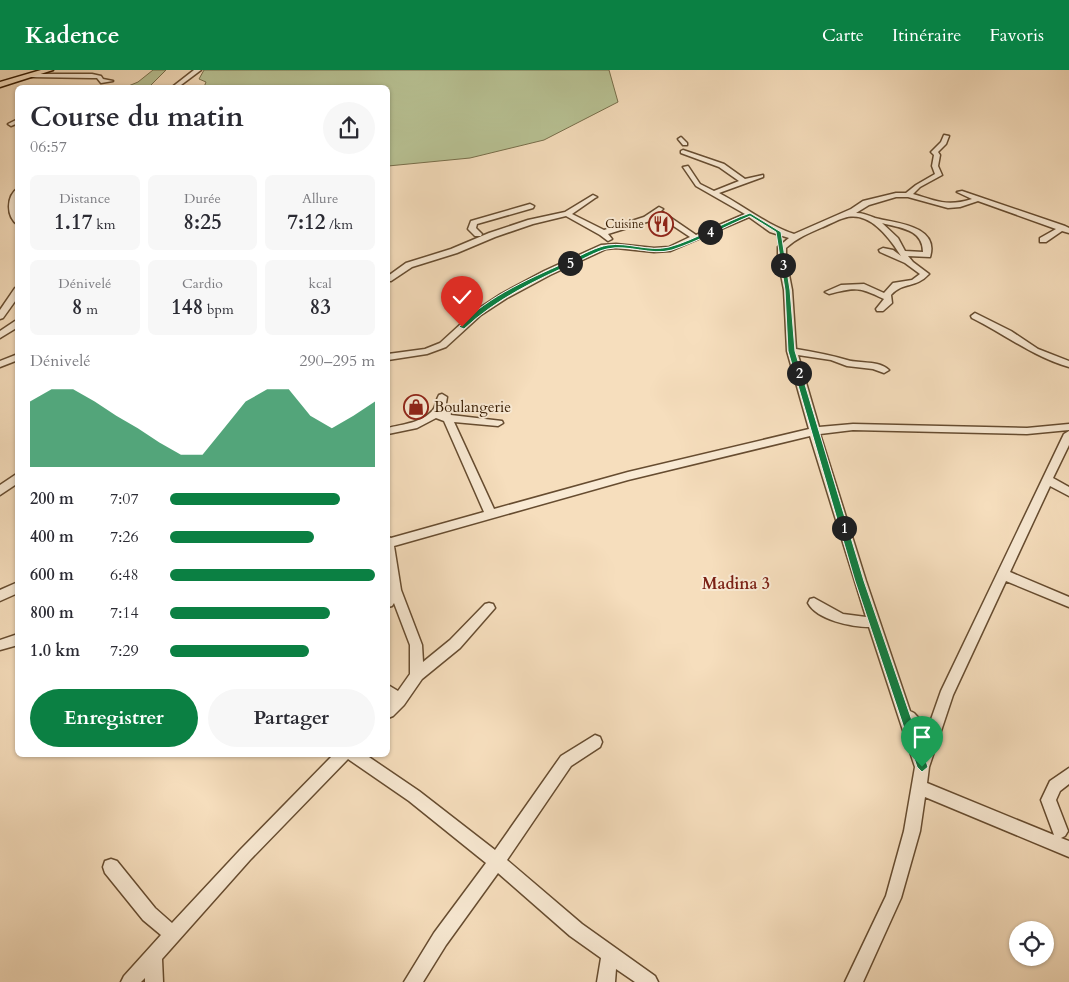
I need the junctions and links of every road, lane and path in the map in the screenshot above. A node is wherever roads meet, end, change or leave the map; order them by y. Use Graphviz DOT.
graph roads {
  1 [pos="49,70"];
  2 [pos="198,70"];
  3 [pos="32,76"];
  4 [pos="64,76"];
  5 [pos="110,81"];
  6 [pos="59,83"];
  7 [pos="0,84"];
  8 [pos="177,85"];
  9 [pos="946,136"];
  10 [pos="683,152"];
  11 [pos="686,167"];
  12 [pos="761,176"];
  13 [pos="742,183"];
  14 [pos="960,192"];
  15 [pos="715,194"];
  16 [pos="14,195"];
  17 [pos="908,195"];
  18 [pos="593,197"];
  19 [pos="977,199"];
  20 [pos="530,206"];
  21 [pos="567,214"];
  22 [pos="750,214"];
  23 [pos="844,214"];
  24 [pos="15,216"];
  25 [pos="873,219"];
  26 [pos="778,228"];
  27 [pos="1065,230"];
  28 [pos="603,233"];
  29 [pos="794,237"];
  30 [pos="696,238"];
  31 [pos="1043,240"];
  32 [pos="898,244"];
  33 [pos="616,246"];
  34 [pos="782,247"];
  35 [pos="928,249"];
  36 [pos="883,250"];
  37 [pos="904,253"];
  38 [pos="909,262"];
  39 [pos="396,273"];
  40 [pos="390,278"];
  41 [pos="829,292"];
  42 [pos="15,294"];
  43 [pos="888,298"];
  44 [pos="880,309"];
  45 [pos="0,316"];
  46 [pos="974,316"];
  47 [pos="15,325"];
  48 [pos="0,335"];
  49 [pos="792,351"];
  50 [pos="390,356"];
  51 [pos="15,359"];
  52 [pos="0,364"];
  53 [pos="1069,364"];
  54 [pos="884,370"];
  55 [pos="434,416"];
  56 [pos="447,418"];
  57 [pos="498,423"];
  58 [pos="1069,427"];
  59 [pos="390,431"];
  60 [pos="815,431"];
  61 [pos="1069,434"];
  62 [pos="15,480"];
  63 [pos="1048,480"];
  64 [pos="0,491"];
  65 [pos="1069,492"];
  66 [pos="491,514"];
  67 [pos="390,541"];
  68 [pos="390,556"];
  69 [pos="1002,574"];
  70 [pos="15,588"];
  71 [pos="395,590"];
  72 [pos="0,596"];
  73 [pos="390,599"];
  74 [pos="1069,602"];
  75 [pos="814,603"];
  76 [pos="490,608"];
  77 [pos="873,622"];
  78 [pos="15,640"];
  79 [pos="0,645"];
  80 [pos="417,675"];
  81 [pos="390,693"];
  82 [pos="398,701"];
  83 [pos="390,710"];
  84 [pos="905,712"];
  85 [pos="596,742"];
  86 [pos="931,742"];
  87 [pos="341,757"];
  88 [pos="357,757"];
  89 [pos="922,767"];
  90 [pos="1069,775"];
  91 [pos="919,787"];
  92 [pos="1065,828"];
  93 [pos="1044,838"];
  94 [pos="1069,849"];
  95 [pos="496,861"];
  96 [pos="111,867"];
  97 [pos="174,935"];
  98 [pos="610,954"];
  99 [pos="154,957"];
  100 [pos="130,982"];
  101 [pos="154,982"];
  102 [pos="413,982"];
  103 [pos="606,982"];
  104 [pos="649,982"];
  105 [pos="854,982"];
  1 -- 3 [label="highway"];
  2 -- 8 [label="street"];
  3 -- 4 [label="street"];
  3 -- 7 [label="highway"];
  4 -- 5 [label="street"];
  4 -- 6 [label="street"];
  9 -- 17 [label="street"];
  10 -- 13 [label="street"];
  11 -- 15 [label="street"];
  12 -- 13 [label="street"];
  13 -- 15 [label="street"];
  14 -- 19 [label="street"];
  15 -- 22 [label="street"];
  16 -- 24 [label="street"];
  17 -- 19 [label="street"];
  17 -- 23 [label="street"];
  18 -- 21 [label="street"];
  19 -- 27 [label="street"];
  20 -- 39 [label="street"];
  21 -- 28 [label="street"];
  21 -- 39 [label="street"];
  22 -- 26 [label="street"];
  22 -- 30 [label="street"];
  23 -- 25 [label="street"];
  23 -- 29 [label="street"];
  25 -- 32 [label="street"];
  25 -- 35 [label="street"];
  26 -- 29 [label="street"];
  26 -- 34 [label="street"];
  27 -- 31 [label="street"];
  28 -- 30 [label="street"];
  28 -- 33 [label="street"];
  29 -- 34 [label="street"];
  30 -- 33 [label="street"];
  32 -- 35 [label="street"];
  32 -- 37 [label="street"];
  33 -- 50 [label="street"];
  34 -- 49 [label="street"];
  35 -- 37 [label="street"];
  36 -- 38 [label="street"];
  37 -- 38 [label="street"];
  38 -- 43 [label="street"];
  39 -- 40 [label="street"];
  41 -- 43 [label="street"];
  42 -- 45 [label="street"];
  43 -- 44 [label="street"];
  46 -- 53 [label="street"];
  47 -- 48 [label="street"];
  49 -- 54 [label="street"];
  49 -- 60 [label="street"];
  51 -- 52 [label="street"];
  55 -- 56 [label="street"];
  55 -- 56 [label="street"];
  55 -- 59 [label="street"];
  56 -- 57 [label="street"];
  56 -- 66 [label="street"];
  58 -- 60 [label="street"];
  60 -- 66 [label="street"];
  60 -- 77 [label="street"];
  61 -- 63 [label="street"];
  62 -- 64 [label="street"];
  63 -- 65 [label="street"];
  63 -- 69 [label="street"];
  66 -- 67 [label="street"];
  68 -- 71 [label="street"];
  69 -- 74 [label="street"];
  69 -- 86 [label="street"];
  70 -- 72 [label="street"];
  71 -- 73 [label="street"];
  71 -- 80 [label="street"];
  75 -- 77 [label="street"];
  76 -- 80 [label="street"];
  77 -- 84 [label="street"];
  78 -- 79 [label="street"];
  80 -- 82 [label="street"];
  81 -- 82 [label="street"];
  82 -- 83 [label="street"];
  84 -- 86 [label="street"];
  84 -- 89 [label="street"];
  85 -- 95 [label="street"];
  86 -- 89 [label="street"];
  87 -- 97 [label="street"];
  88 -- 95 [label="street"];
  89 -- 91 [label="street"];
  90 -- 92 [label="street"];
  91 -- 93 [label="street"];
  91 -- 105 [label="street"];
  92 -- 93 [label="street"];
  93 -- 94 [label="street"];
  95 -- 98 [label="street"];
  95 -- 102 [label="street"];
  96 -- 97 [label="street"];
  97 -- 99 [label="street"];
  98 -- 103 [label="street"];
  98 -- 104 [label="street"];
  99 -- 100 [label="street"];
  99 -- 101 [label="street"];
}
